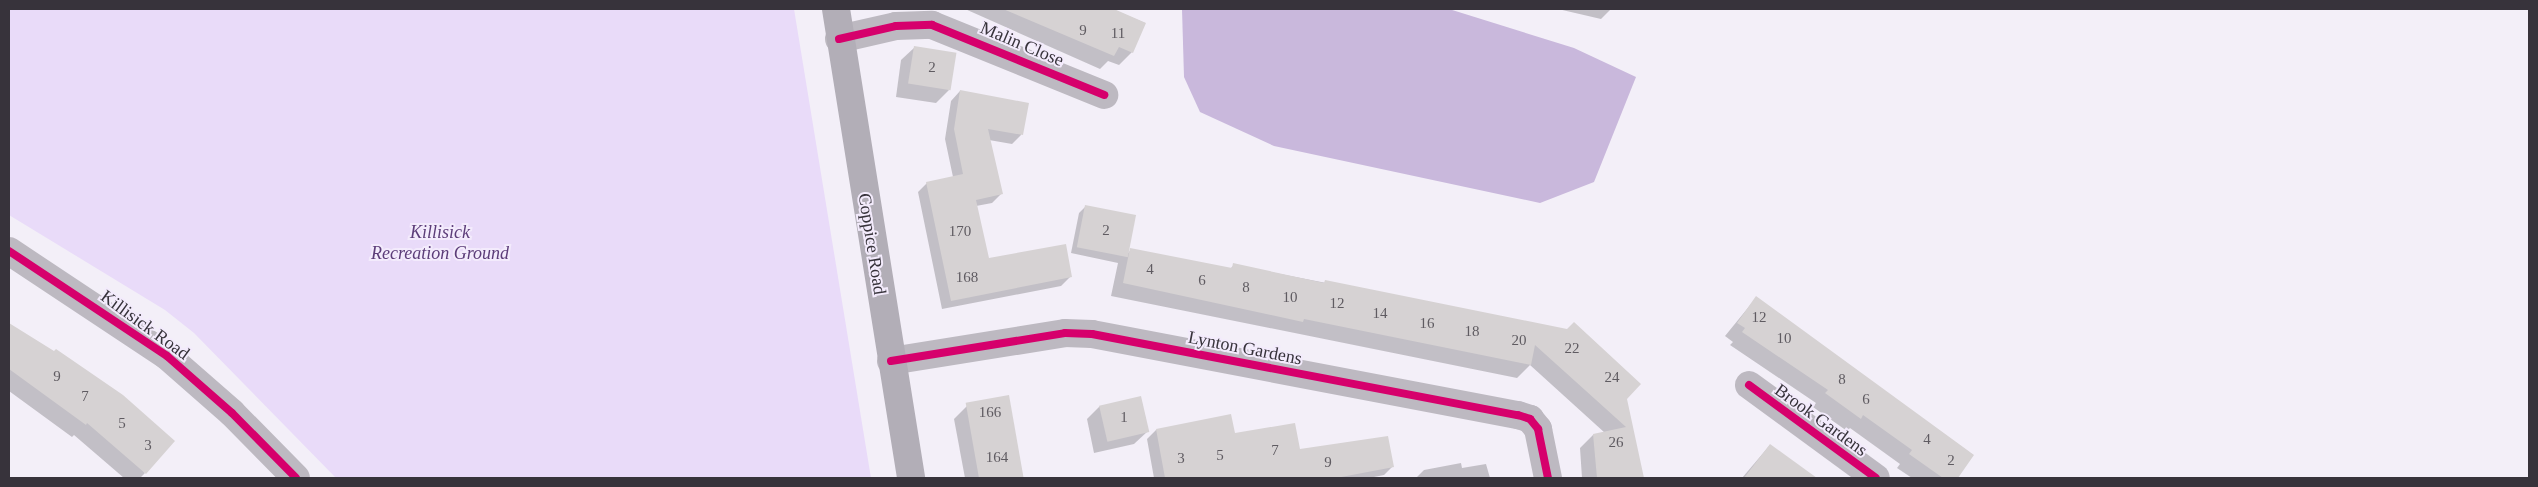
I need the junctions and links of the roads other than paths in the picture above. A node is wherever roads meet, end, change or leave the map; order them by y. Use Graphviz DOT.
graph roads {
  1 [pos="836,9"];
  2 [pos="839,39"];
  3 [pos="1104,94"];
  4 [pos="9,251"];
  5 [pos="891,361"];
  6 [pos="1749,386"];
  7 [pos="296,478"];
  8 [pos="910,478"];
  9 [pos="1548,478"];
  10 [pos="1876,478"];
  1 -- 2 [label="street, Coppice Road"];
  2 -- 3 [label="street, Malin Close"];
  2 -- 5 [label="street, Coppice Road"];
  4 -- 7 [label="street, Killisick Road"];
  5 -- 8 [label="street, Coppice Road"];
  5 -- 9 [label="street, Lynton Gardens"];
  6 -- 10 [label="street, Brook Gardens"];
}
